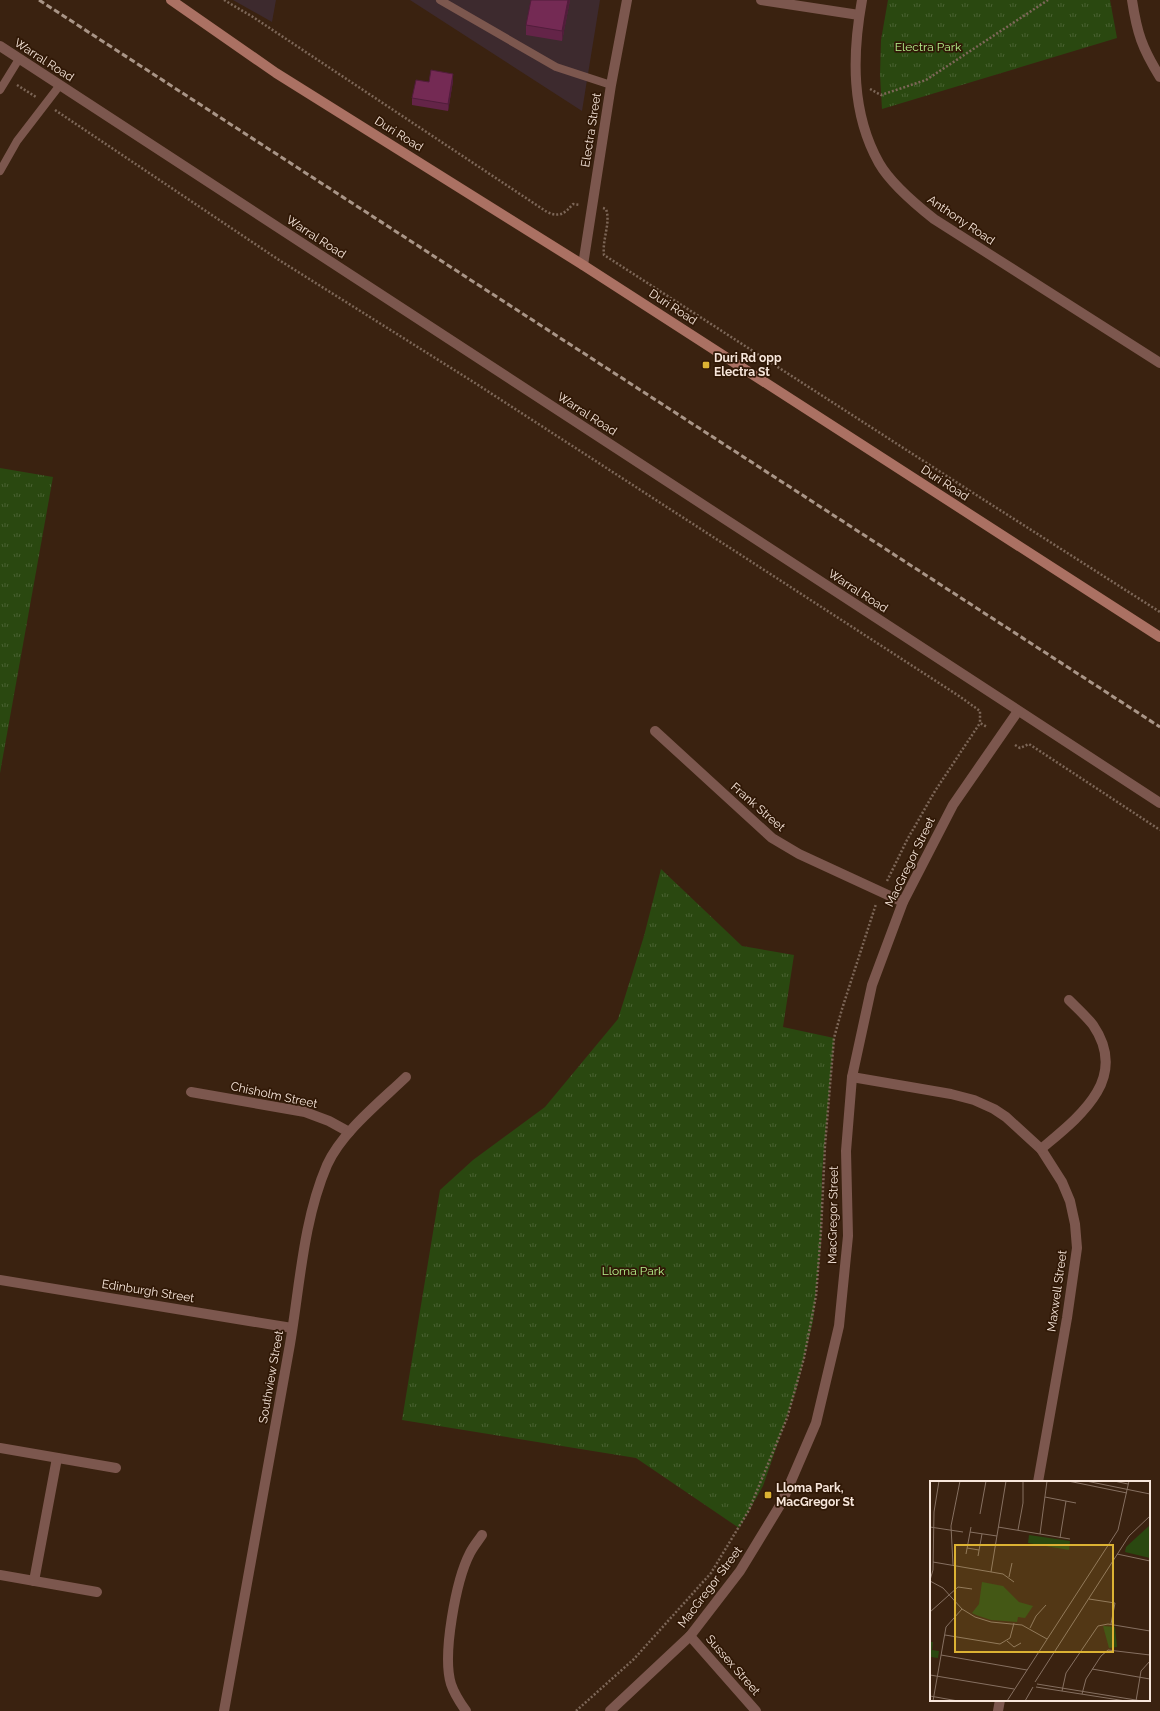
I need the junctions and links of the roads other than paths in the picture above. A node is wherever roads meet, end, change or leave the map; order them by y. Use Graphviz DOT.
graph roads {
  1 [pos="171,0"];
  2 [pos="440,0"];
  3 [pos="627,0"];
  4 [pos="761,0"];
  5 [pos="862,0"];
  6 [pos="1132,0"];
  7 [pos="859,15"];
  8 [pos="0,46"];
  9 [pos="19,58"];
  10 [pos="1160,77"];
  11 [pos="60,86"];
  12 [pos="611,86"];
  13 [pos="0,90"];
  14 [pos="0,171"];
  15 [pos="583,265"];
  16 [pos="1160,363"];
  17 [pos="1160,637"];
  18 [pos="1018,711"];
  19 [pos="655,731"];
  20 [pos="1160,802"];
  21 [pos="903,902"];
  22 [pos="1069,1000"];
  23 [pos="406,1077"];
  24 [pos="852,1077"];
  25 [pos="191,1092"];
  26 [pos="349,1132"];
  27 [pos="1041,1149"];
  28 [pos="0,1280"];
  29 [pos="292,1328"];
  30 [pos="0,1448"];
  31 [pos="57,1458"];
  32 [pos="116,1468"];
  33 [pos="1038,1481"];
  34 [pos="482,1535"];
  35 [pos="0,1575"];
  36 [pos="34,1581"];
  37 [pos="97,1592"];
  38 [pos="690,1636"];
  39 [pos="1000,1701"];
  40 [pos="224,1711"];
  41 [pos="466,1711"];
  42 [pos="610,1711"];
  43 [pos="756,1711"];
  44 [pos="998,1711"];
  1 -- 15 [label="main road, Duri Road"];
  2 -- 12 [label="lane"];
  3 -- 12 [label="street, Electra Street"];
  4 -- 7 [label="street"];
  5 -- 7 [label="street, Anthony Road"];
  6 -- 10 [label="street"];
  7 -- 16 [label="street, Anthony Road"];
  8 -- 9 [label="street, Warral Road"];
  9 -- 11 [label="street, Warral Road"];
  9 -- 13 [label="lane"];
  11 -- 14 [label="lane"];
  11 -- 18 [label="street, Warral Road"];
  12 -- 15 [label="street, Electra Street"];
  15 -- 17 [label="main road, Duri Road"];
  18 -- 20 [label="street, Warral Road"];
  18 -- 21 [label="street, MacGregor Street"];
  19 -- 21 [label="street, Frank Street"];
  21 -- 24 [label="street, MacGregor Street"];
  22 -- 27 [label="street"];
  23 -- 26 [label="street, Southview Street"];
  24 -- 27 [label="street, Maxwell Street"];
  24 -- 38 [label="street, MacGregor Street"];
  25 -- 26 [label="street, Chisholm Street"];
  26 -- 29 [label="street, Southview Street"];
  27 -- 33 [label="street, Maxwell Street"];
  28 -- 29 [label="street, Edinburgh Street"];
  29 -- 40 [label="street, Southview Street"];
  30 -- 31 [label="street"];
  31 -- 32 [label="street"];
  31 -- 36 [label="street"];
  34 -- 41 [label="street"];
  35 -- 36 [label="street"];
  36 -- 37 [label="street"];
  38 -- 42 [label="street, MacGregor Street"];
  38 -- 43 [label="street, Sussex Street"];
  39 -- 44 [label="street"];
}
